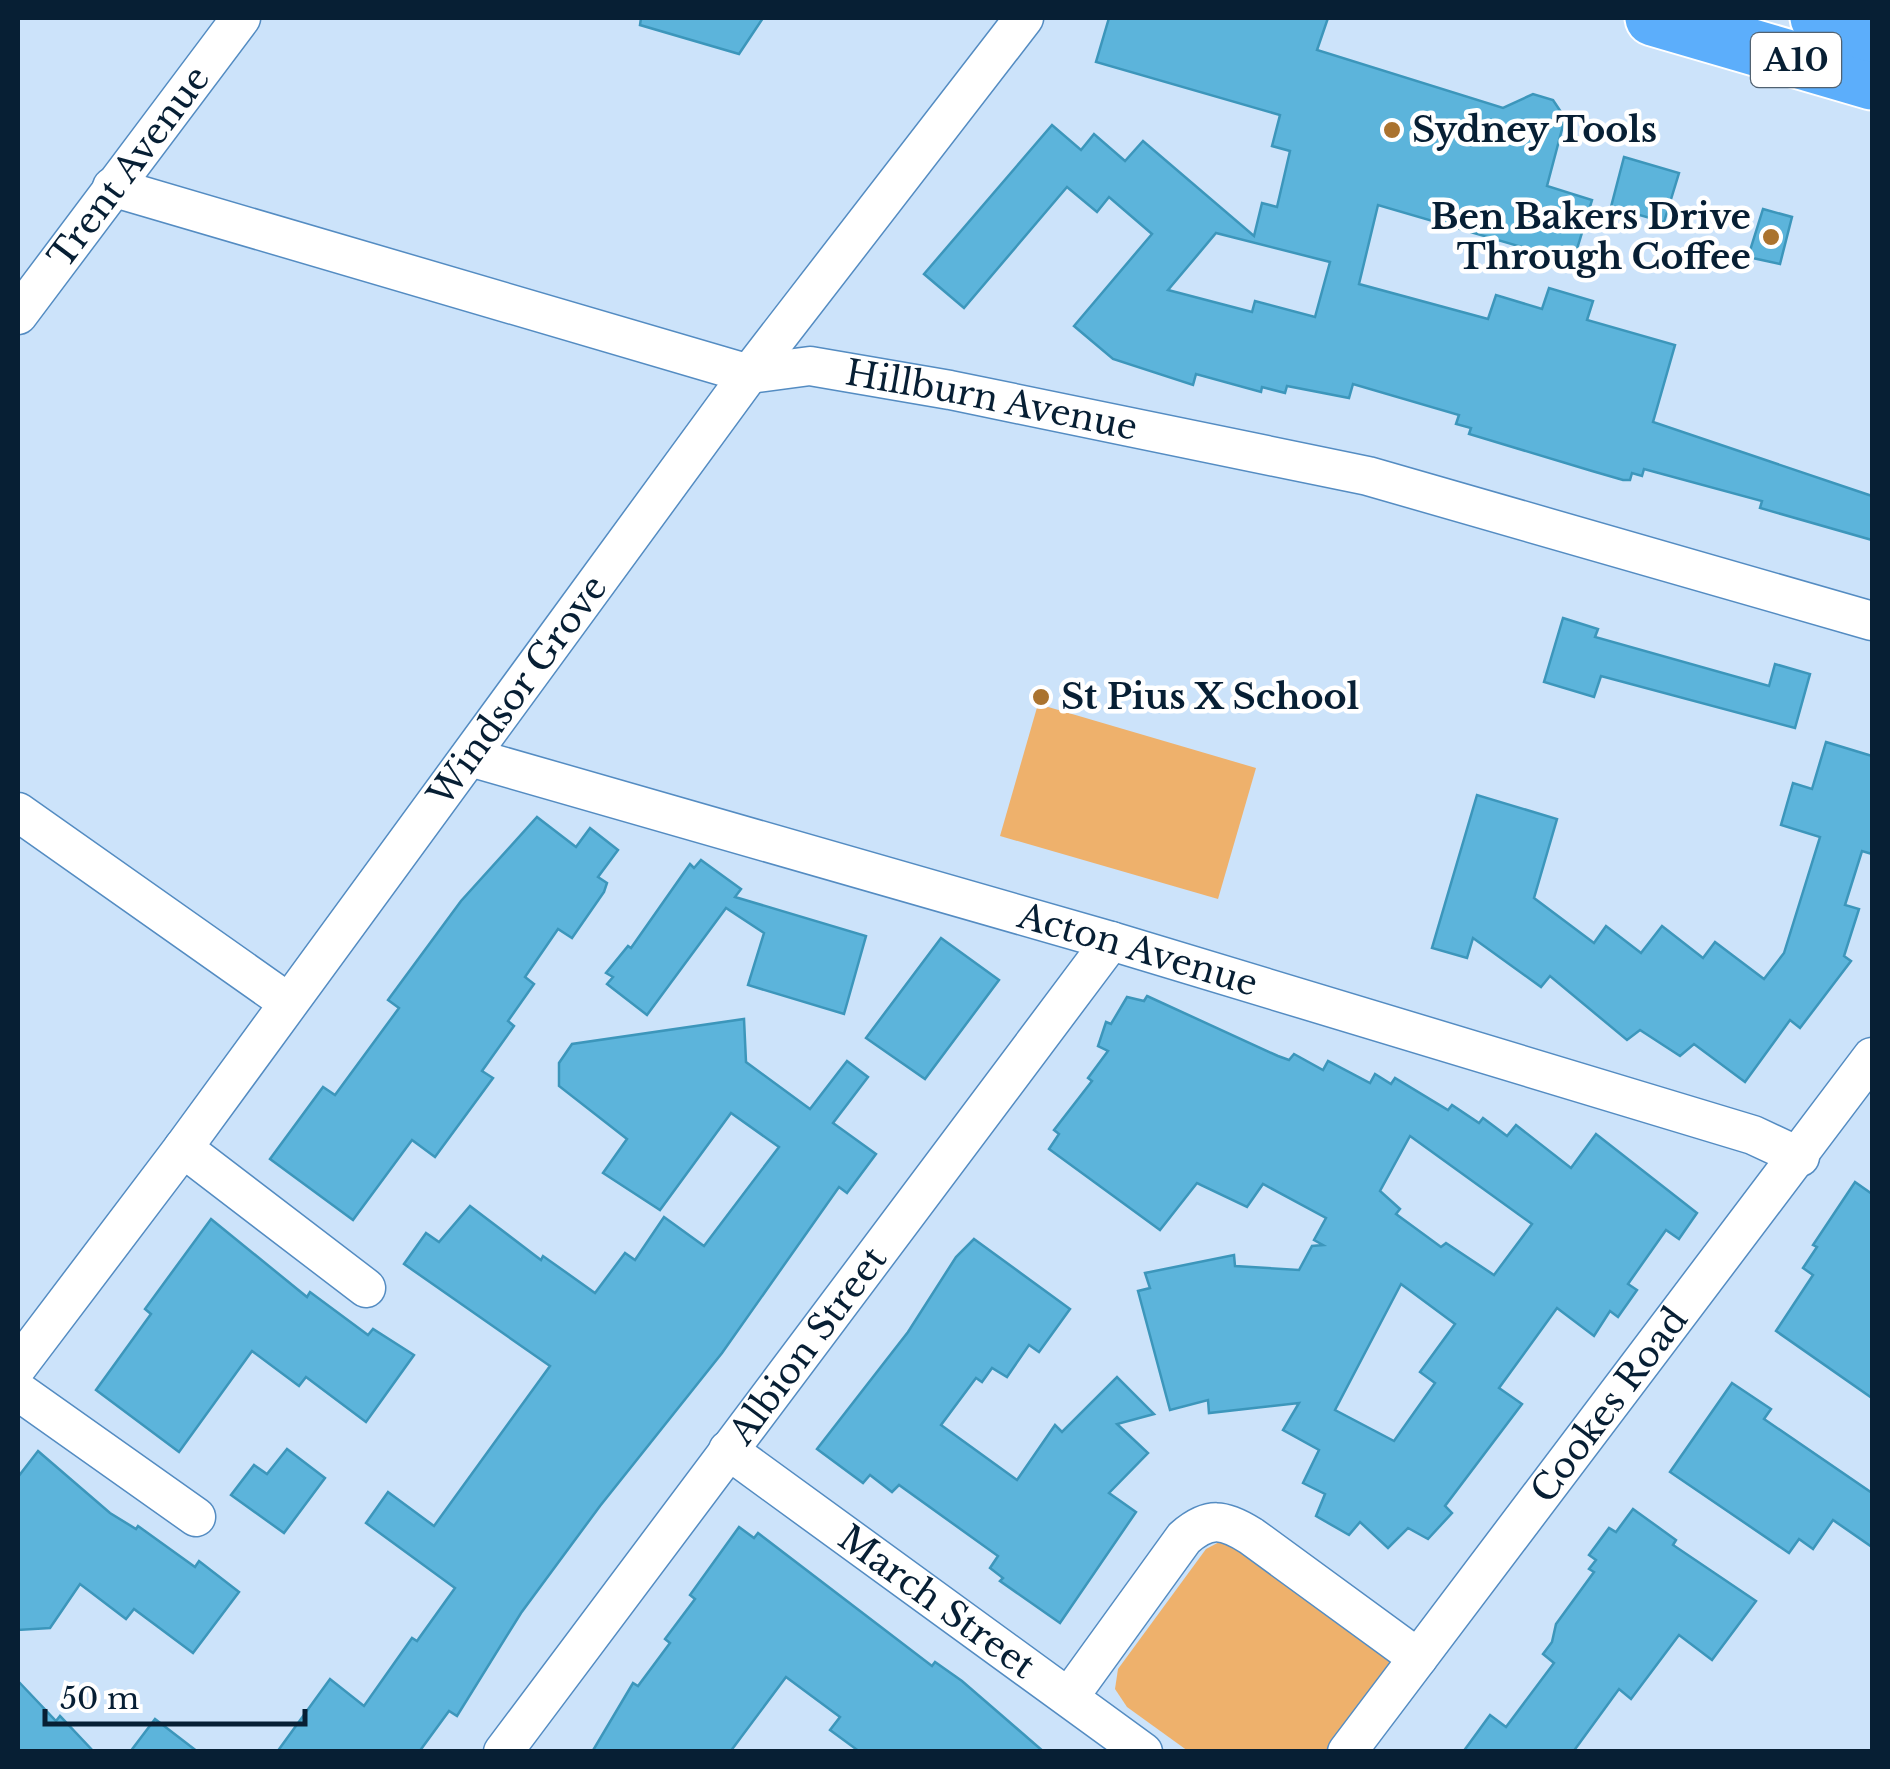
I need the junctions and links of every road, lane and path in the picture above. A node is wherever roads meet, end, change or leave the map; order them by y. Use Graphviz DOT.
graph roads {
  1 [pos="240,18"];
  2 [pos="1024,18"];
  3 [pos="1654,18"];
  4 [pos="1818,18"];
  5 [pos="1872,34"];
  6 [pos="1872,82"];
  7 [pos="112,187"];
  8 [pos="18,315"];
  9 [pos="749,374"];
  10 [pos="1872,621"];
  11 [pos="470,757"];
  12 [pos="18,812"];
  13 [pos="1112,942"];
  14 [pos="286,1001"];
  15 [pos="1872,1057"];
  16 [pos="183,1148"];
  17 [pos="1800,1157"];
  18 [pos="366,1288"];
  19 [pos="18,1366"];
  20 [pos="18,1391"];
  21 [pos="728,1450"];
  22 [pos="196,1517"];
  23 [pos="1418,1658"];
  24 [pos="1070,1697"];
  25 [pos="502,1752"];
  26 [pos="1143,1752"];
  27 [pos="1346,1752"];
  1 -- 7 [label="street, Trent Avenue"];
  2 -- 9 [label="street, Windsor Grove"];
  3 -- 6 [label="highway, A10"];
  4 -- 5 [label="highway, A10"];
  7 -- 8 [label="street, Trent Avenue"];
  7 -- 9 [label="street, Hillburn Avenue"];
  9 -- 10 [label="street, Hillburn Avenue"];
  9 -- 11 [label="street, Windsor Grove"];
  11 -- 13 [label="street, Acton Avenue"];
  11 -- 14 [label="street, Windsor Grove"];
  12 -- 14 [label="street"];
  13 -- 17 [label="street, Acton Avenue"];
  13 -- 21 [label="street, Albion Street"];
  14 -- 16 [label="street, Windsor Grove"];
  15 -- 17 [label="street, Cookes Road"];
  16 -- 18 [label="street"];
  16 -- 19 [label="street, Windsor Grove"];
  17 -- 23 [label="street, Cookes Road"];
  20 -- 22 [label="street"];
  21 -- 24 [label="street, March Street"];
  21 -- 25 [label="street, Albion Street"];
  23 -- 24 [label="street"];
  23 -- 27 [label="street, Cookes Road"];
  24 -- 26 [label="street, March Street"];
}
